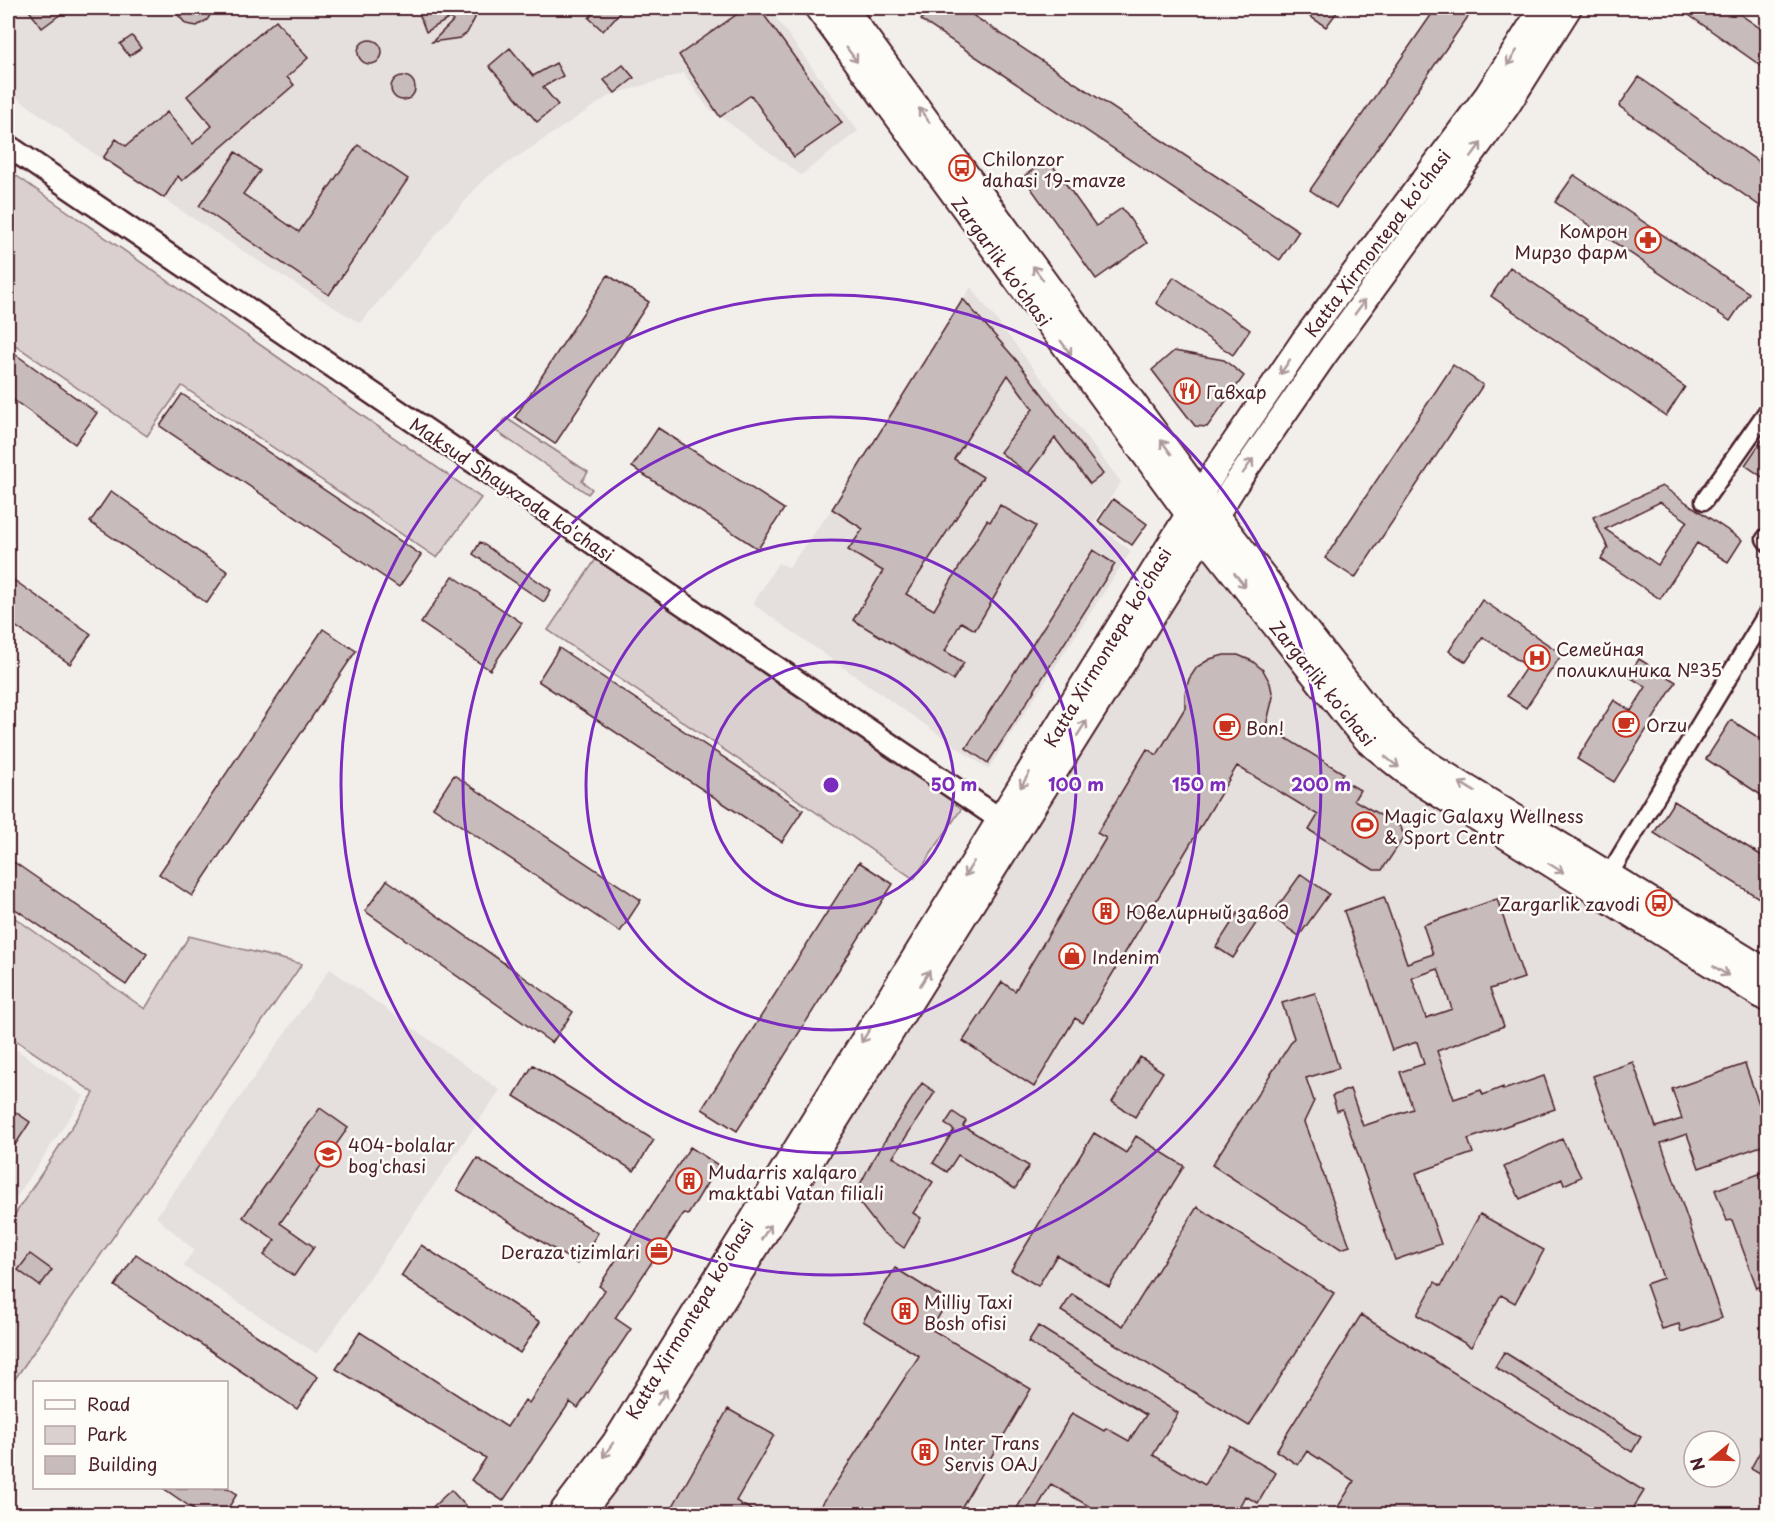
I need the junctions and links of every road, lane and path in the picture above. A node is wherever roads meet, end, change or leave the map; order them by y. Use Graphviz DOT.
graph roads {
  1 [pos="818,8"];
  2 [pos="845,8"];
  3 [pos="1542,8"];
  4 [pos="1569,8"];
  5 [pos="8,146"];
  6 [pos="1767,410"];
  7 [pos="1704,501"];
  8 [pos="1202,515"];
  9 [pos="1767,536"];
  10 [pos="1767,543"];
  11 [pos="1767,612"];
  12 [pos="1009,826"];
  13 [pos="1604,884"];
  14 [pos="1767,972"];
  15 [pos="1767,1000"];
  16 [pos="560,1515"];
  17 [pos="581,1515"];
  1 -- 8 [label="main road, Zargarlik ko'chasi, one-way"];
  8 -- 2 [label="main road, Zargarlik ko'chasi, one-way"];
  3 -- 8 [label="main road, Katta Xirmontepa koʻchasi, one-way"];
  8 -- 4 [label="main road, Katta Xirmontepa koʻchasi, one-way"];
  5 -- 12 [label="street, Maksud Shayxzoda ko'chasi"];
  6 -- 7 [label="street"];
  8 -- 12 [label="main road, Katta Xirmontepa koʻchasi"];
  8 -- 13 [label="main road, Zargarlik ko'chasi"];
  9 -- 10 [label="street"];
  11 -- 13 [label="street"];
  12 -- 16 [label="main road, Katta Xirmontepa koʻchasi, one-way"];
  17 -- 12 [label="main road, Katta Xirmontepa koʻchasi, one-way"];
  13 -- 14 [label="main road, Zargarlik ko'chasi"];
  13 -- 15 [label="main road, Zargarlik ko'chasi, one-way"];
}
